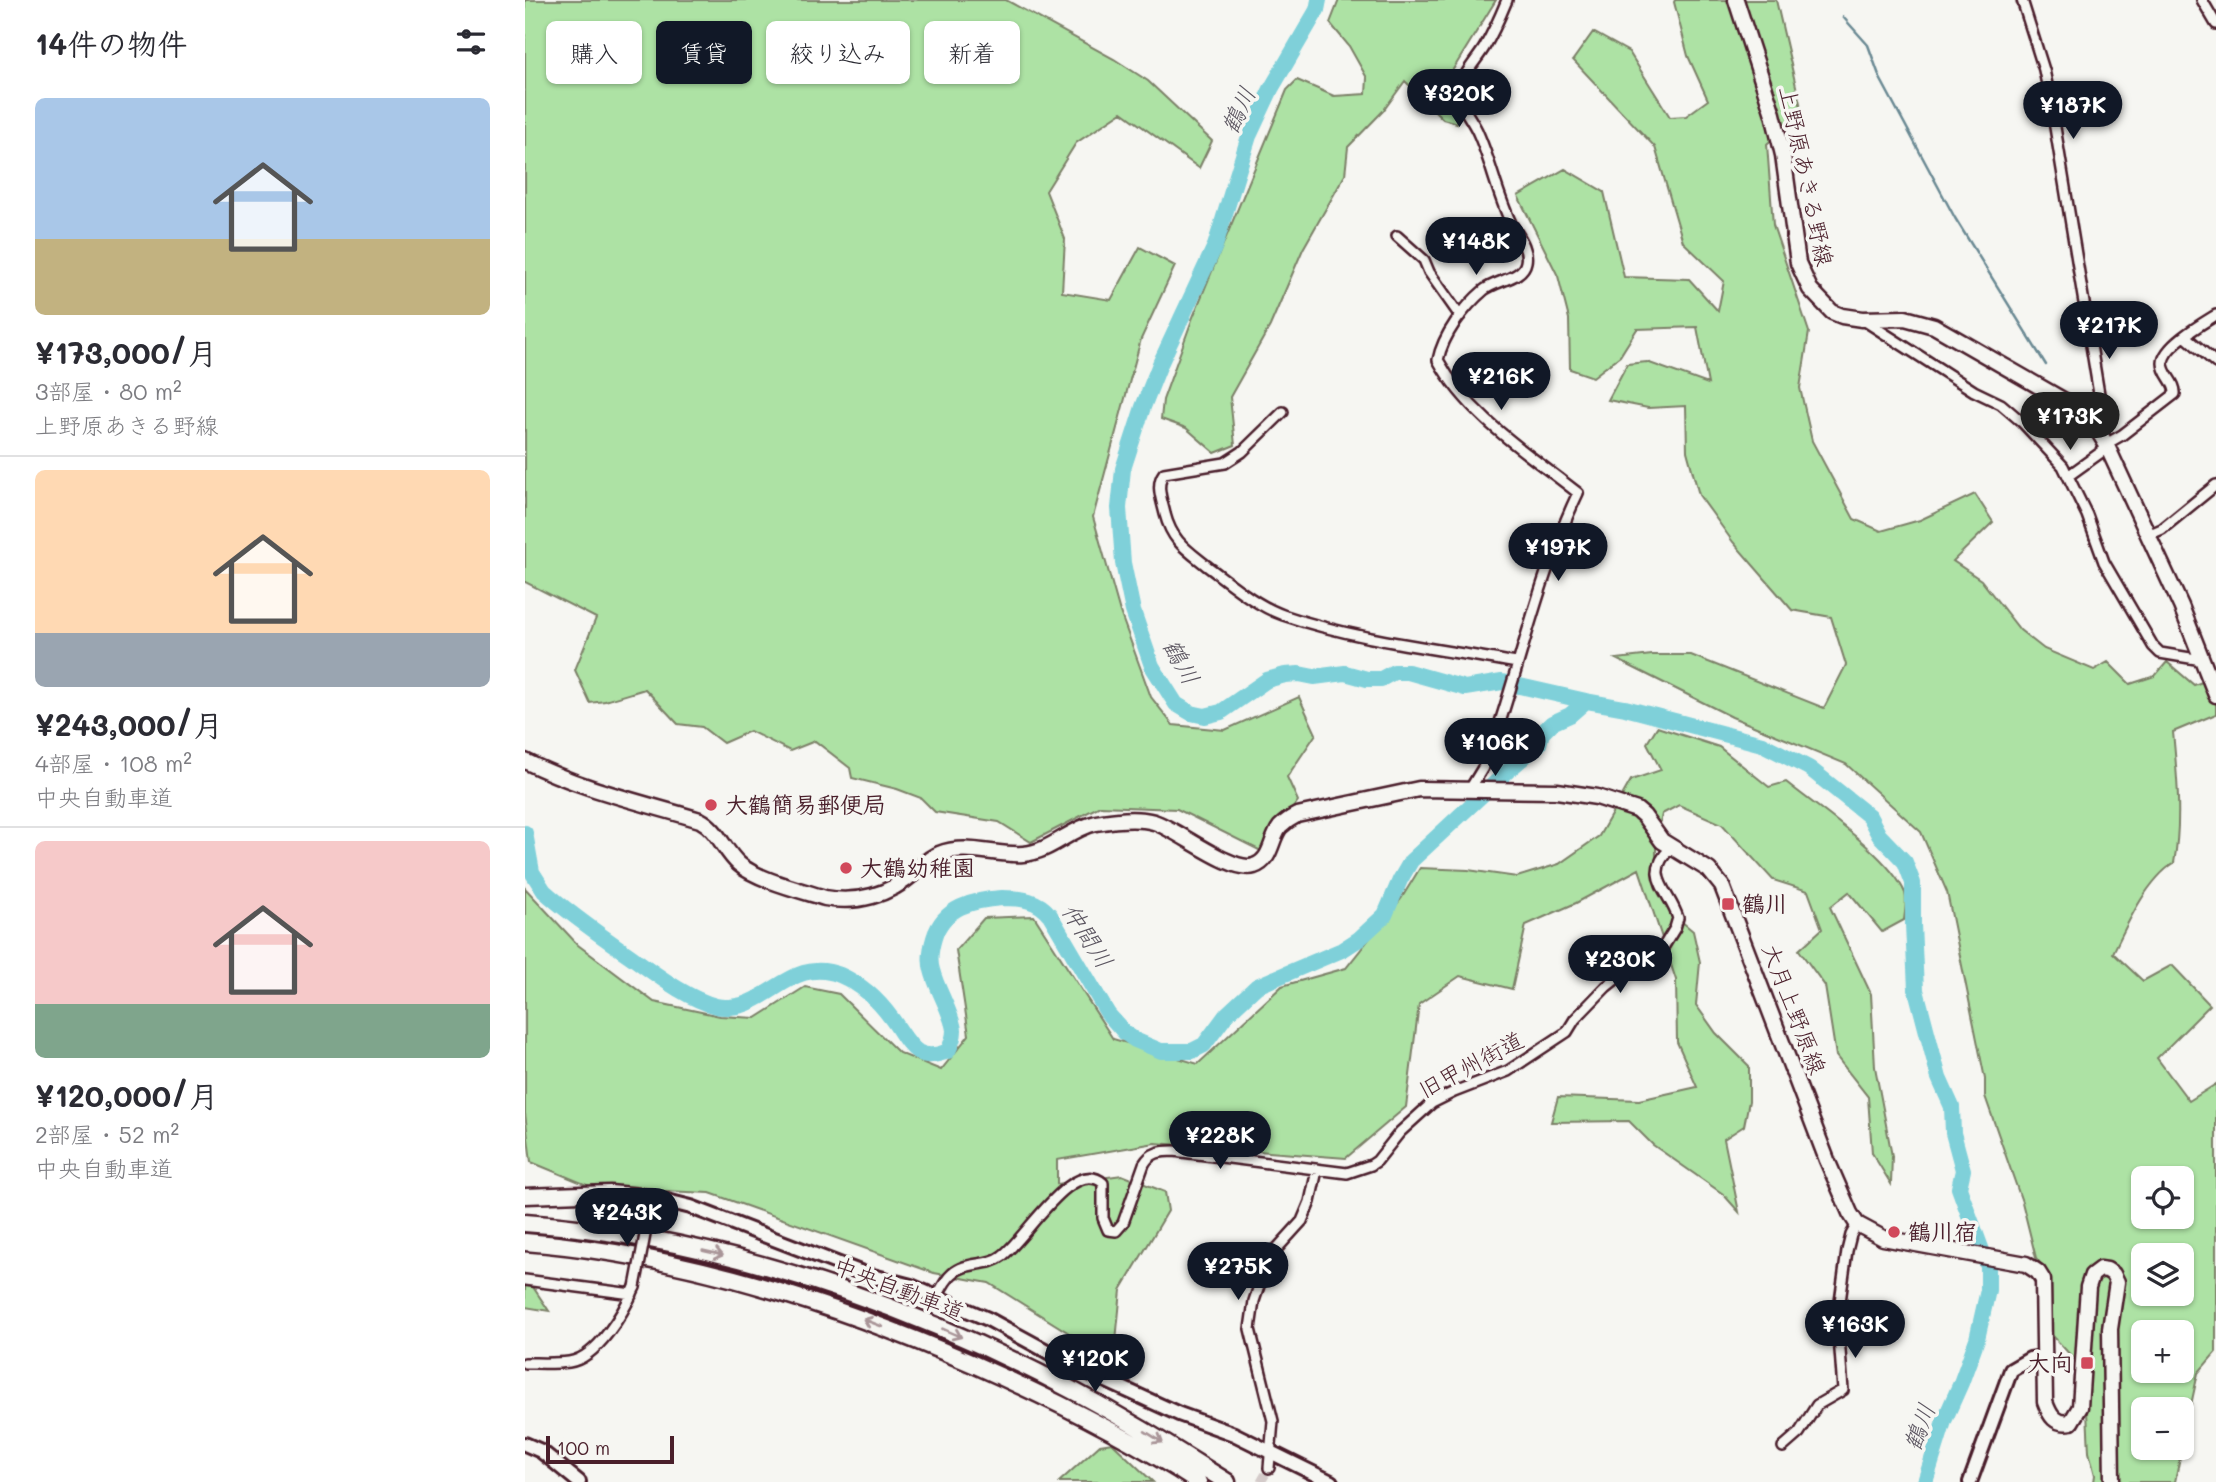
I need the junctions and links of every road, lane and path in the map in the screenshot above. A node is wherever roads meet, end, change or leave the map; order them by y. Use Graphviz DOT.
graph roads {
  1 [pos="1507,0"];
  2 [pos="1736,0"];
  3 [pos="2022,0"];
  4 [pos="2202,0"];
  5 [pos="2216,24"];
  6 [pos="1397,236"];
  7 [pos="2216,315"];
  8 [pos="1460,316"];
  9 [pos="1862,319"];
  10 [pos="2185,336"];
  11 [pos="2216,363"];
  12 [pos="1283,412"];
  13 [pos="2104,441"];
  14 [pos="2068,476"];
  15 [pos="2216,485"];
  16 [pos="2148,536"];
  17 [pos="2208,661"];
  18 [pos="1517,663"];
  19 [pos="2216,695"];
  20 [pos="525,761"];
  21 [pos="1473,789"];
  22 [pos="1671,848"];
  23 [pos="1317,1170"];
  24 [pos="525,1196"];
  25 [pos="651,1197"];
  26 [pos="525,1223"];
  27 [pos="1857,1224"];
  28 [pos="525,1242"];
  29 [pos="525,1280"];
  30 [pos="634,1291"];
  31 [pos="937,1297"];
  32 [pos="2044,1357"];
  33 [pos="525,1363"];
  34 [pos="525,1444"];
  35 [pos="1783,1447"];
  36 [pos="1273,1452"];
  37 [pos="1269,1468"];
  38 [pos="579,1482"];
  39 [pos="1198,1482"];
  40 [pos="1227,1482"];
  41 [pos="1331,1482"];
  42 [pos="1970,1482"];
  43 [pos="2112,1482"];
  1 -- 8 [label="street"];
  2 -- 9 [label="main road, 上野原あきる野線"];
  3 -- 13 [label="street"];
  4 -- 5 [label="street"];
  6 -- 8 [label="street"];
  7 -- 10 [label="street"];
  8 -- 18 [label="street"];
  9 -- 13 [label="main road, 上野原あきる野線"];
  9 -- 14 [label="street"];
  10 -- 11 [label="street"];
  10 -- 13 [label="street"];
  12 -- 18 [label="street"];
  13 -- 14 [label="street"];
  13 -- 16 [label="main road, 上野原あきる野線"];
  14 -- 17 [label="street"];
  15 -- 16 [label="street"];
  16 -- 17 [label="main road, 上野原あきる野線"];
  17 -- 19 [label="main road, 上野原あきる野線"];
  18 -- 21 [label="street"];
  20 -- 21 [label="main road, 大月上野原線"];
  21 -- 22 [label="main road, 大月上野原線"];
  22 -- 23 [label="street, 旧甲州街道"];
  22 -- 27 [label="main road, 大月上野原線"];
  23 -- 31 [label="street, 旧甲州街道"];
  23 -- 36 [label="street"];
  24 -- 25 [label="main road"];
  25 -- 30 [label="street, bridge"];
  25 -- 31 [label="street"];
  26 -- 40 [label="highway, 中央自動車道, one-way"];
  27 -- 32 [label="main road"];
  27 -- 35 [label="street"];
  39 -- 28 [label="highway, 中央自動車道, one-way"];
  29 -- 30 [label="street"];
  30 -- 33 [label="street"];
  31 -- 36 [label="street"];
  32 -- 42 [label="street"];
  32 -- 43 [label="main road"];
  34 -- 38 [label="street"];
  36 -- 37 [label="street"];
  36 -- 41 [label="street"];
}
